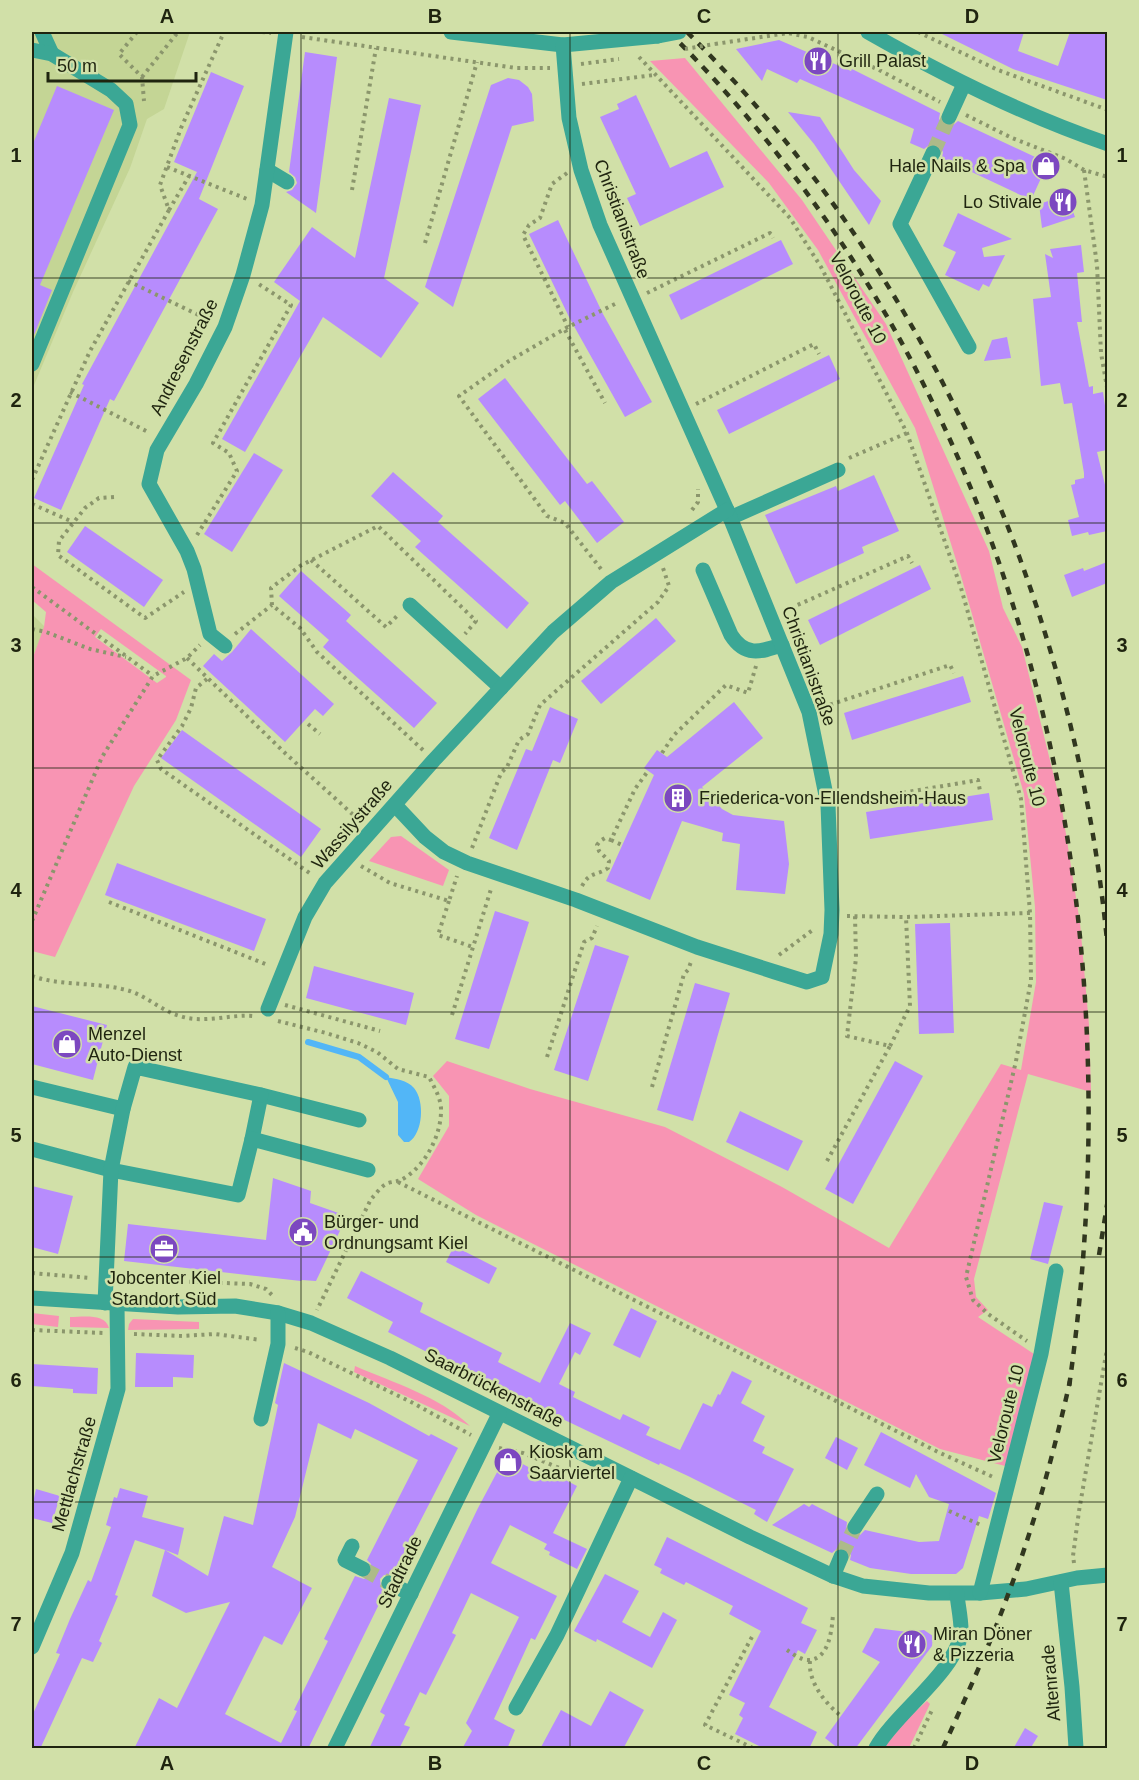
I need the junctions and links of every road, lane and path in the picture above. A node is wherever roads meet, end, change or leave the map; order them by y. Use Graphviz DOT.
graph roads {
  1 [pos="42,32"];
  2 [pos="137,32"];
  3 [pos="178,32"];
  4 [pos="224,32"];
  5 [pos="261,32"];
  6 [pos="451,32"];
  7 [pos="679,32"];
  8 [pos="811,32"];
  9 [pos="868,32"];
  10 [pos="918,32"];
  11 [pos="286,33"];
  12 [pos="563,45"];
  13 [pos="376,48"];
  14 [pos="32,50"];
  15 [pos="676,50"];
  16 [pos="52,54"];
  17 [pos="639,57"];
  18 [pos="477,62"];
  19 [pos="655,75"];
  20 [pos="548,78"];
  21 [pos="582,84"];
  22 [pos="964,84"];
  23 [pos="1107,110"];
  24 [pos="949,117"];
  25 [pos="1107,144"];
  26 [pos="933,153"];
  27 [pos="564,162"];
  28 [pos="167,167"];
  29 [pos="267,170"];
  30 [pos="567,173"];
  31 [pos="189,176"];
  32 [pos="1107,177"];
  33 [pos="287,182"];
  34 [pos="570,183"];
  35 [pos="352,190"];
  36 [pos="262,205"];
  37 [pos="169,210"];
  38 [pos="773,238"];
  39 [pos="425,243"];
  40 [pos="243,275"];
  41 [pos="128,281"];
  42 [pos="614,292"];
  43 [pos="626,303"];
  44 [pos="225,327"];
  45 [pos="567,329"];
  46 [pos="969,347"];
  47 [pos="819,354"];
  48 [pos="32,364"];
  49 [pos="70,392"];
  50 [pos="1107,393"];
  51 [pos="605,403"];
  52 [pos="681,411"];
  53 [pos="907,433"];
  54 [pos="163,439"];
  55 [pos="841,465"];
  56 [pos="32,480"];
  57 [pos="699,480"];
  58 [pos="114,497"];
  59 [pos="32,504"];
  60 [pos="692,511"];
  61 [pos="728,514"];
  62 [pos="73,522"];
  63 [pos="187,551"];
  64 [pos="657,552"];
  65 [pos="311,560"];
  66 [pos="912,563"];
  67 [pos="703,570"];
  68 [pos="611,582"];
  69 [pos="197,584"];
  70 [pos="32,587"];
  71 [pos="272,605"];
  72 [pos="410,605"];
  73 [pos="771,617"];
  74 [pos="32,629"];
  75 [pos="236,633"];
  76 [pos="210,634"];
  77 [pos="782,645"];
  78 [pos="225,646"];
  79 [pos="454,646"];
  80 [pos="761,651"];
  81 [pos="130,658"];
  82 [pos="187,658"];
  83 [pos="954,674"];
  84 [pos="153,676"];
  85 [pos="207,679"];
  86 [pos="501,688"];
  87 [pos="809,712"];
  88 [pos="308,724"];
  89 [pos="320,734"];
  90 [pos="662,753"];
  91 [pos="434,760"];
  92 [pos="648,771"];
  93 [pos="980,791"];
  94 [pos="395,805"];
  95 [pos="828,805"];
  96 [pos="355,830"];
  97 [pos="612,840"];
  98 [pos="622,845"];
  99 [pos="347,857"];
  100 [pos="464,862"];
  101 [pos="496,874"];
  102 [pos="314,876"];
  103 [pos="576,900"];
  104 [pos="449,901"];
  105 [pos="109,902"];
  106 [pos="603,911"];
  107 [pos="1030,913"];
  108 [pos="832,916"];
  109 [pos="855,916"];
  110 [pos="906,917"];
  111 [pos="32,921"];
  112 [pos="473,947"];
  113 [pos="697,947"];
  114 [pos="272,956"];
  115 [pos="268,965"];
  116 [pos="266,972"];
  117 [pos="775,972"];
  118 [pos="32,976"];
  119 [pos="265,1010"];
  120 [pos="452,1015"];
  121 [pos="250,1016"];
  122 [pos="380,1031"];
  123 [pos="890,1046"];
  124 [pos="547,1057"];
  125 [pos="652,1087"];
  126 [pos="32,1088"];
  127 [pos="261,1095"];
  128 [pos="123,1109"];
  129 [pos="360,1120"];
  130 [pos="252,1139"];
  131 [pos="32,1149"];
  132 [pos="827,1161"];
  133 [pos="111,1170"];
  134 [pos="368,1170"];
  135 [pos="398,1182"];
  136 [pos="1056,1271"];
  137 [pos="32,1273"];
  138 [pos="107,1279"];
  139 [pos="266,1289"];
  140 [pos="32,1298"];
  141 [pos="111,1303"];
  142 [pos="278,1313"];
  143 [pos="310,1323"];
  144 [pos="215,1334"];
  145 [pos="1107,1343"];
  146 [pos="278,1344"];
  147 [pos="1041,1354"];
  148 [pos="499,1414"];
  149 [pos="261,1419"];
  150 [pos="486,1442"];
  151 [pos="569,1472"];
  152 [pos="631,1478"];
  153 [pos="1007,1484"];
  154 [pos="877,1494"];
  155 [pos="949,1511"];
  156 [pos="855,1527"];
  157 [pos="978,1535"];
  158 [pos="352,1546"];
  159 [pos="841,1557"];
  160 [pos="363,1569"];
  161 [pos="1107,1575"];
  162 [pos="833,1576"];
  163 [pos="1077,1578"];
  164 [pos="389,1582"];
  165 [pos="1061,1582"];
  166 [pos="980,1593"];
  167 [pos="411,1594"];
  168 [pos="957,1594"];
  169 [pos="833,1614"];
  170 [pos="754,1633"];
  171 [pos="33,1637"];
  172 [pos="787,1650"];
  173 [pos="810,1661"];
  174 [pos="930,1685"];
  175 [pos="516,1708"];
  176 [pos="841,1716"];
  177 [pos="1077,1748"];
  178 [pos="335,1749"];
  179 [pos="753,1749"];
  180 [pos="876,1749"];
  181 [pos="914,1749"];
  1 -- 16 [label="street"];
  2 -- 3 [label="path"];
  4 -- 28 [label="path"];
  5 -- 11 [label="path"];
  6 -- 12 [label="street"];
  7 -- 12 [label="street, bridge"];
  8 -- 15 [label="path, bridge"];
  9 -- 22 [label="street"];
  10 -- 23 [label="path"];
  11 -- 13 [label="path"];
  11 -- 29 [label="street, Andresenstraße"];
  12 -- 43 [label="street, Christianistraße"];
  13 -- 18 [label="path"];
  13 -- 35 [label="path"];
  14 -- 16 [label="street"];
  16 -- 48 [label="street"];
  17 -- 19 [label="path, Veloroute 10"];
  18 -- 20 [label="path"];
  18 -- 39 [label="path"];
  19 -- 21 [label="path"];
  19 -- 53 [label="path, Veloroute 10"];
  22 -- 24 [label="street"];
  22 -- 25 [label="street"];
  26 -- 46 [label="street"];
  27 -- 30 [label="path"];
  28 -- 31 [label="path"];
  28 -- 37 [label="path"];
  29 -- 33 [label="street"];
  29 -- 36 [label="street, Andresenstraße"];
  30 -- 34 [label="path"];
  30 -- 45 [label="path"];
  31 -- 36 [label="path"];
  31 -- 37 [label="path"];
  32 -- 50 [label="path"];
  36 -- 40 [label="street, Andresenstraße"];
  37 -- 41 [label="path"];
  38 -- 43 [label="path"];
  40 -- 44 [label="street, Andresenstraße"];
  40 -- 63 [label="path"];
  41 -- 44 [label="path"];
  41 -- 49 [label="path"];
  42 -- 43 [label="path"];
  43 -- 45 [label="path"];
  43 -- 52 [label="street, Christianistraße"];
  44 -- 54 [label="street, Andresenstraße"];
  45 -- 51 [label="path"];
  45 -- 68 [label="path"];
  47 -- 52 [label="path"];
  49 -- 54 [label="path"];
  49 -- 56 [label="path"];
  52 -- 61 [label="street, Christianistraße"];
  53 -- 55 [label="path"];
  53 -- 107 [label="path, Veloroute 10"];
  54 -- 63 [label="street, Andresenstraße"];
  55 -- 61 [label="street, Wassilystraße"];
  57 -- 60 [label="path"];
  58 -- 62 [label="path"];
  59 -- 62 [label="path"];
  61 -- 64 [label="street, Wassilystraße"];
  61 -- 73 [label="street, Christianistraße"];
  62 -- 69 [label="path"];
  63 -- 69 [label="street, Andresenstraße"];
  64 -- 68 [label="street, Wassilystraße"];
  64 -- 100 [label="path"];
  65 -- 71 [label="path"];
  65 -- 72 [label="path"];
  65 -- 79 [label="path"];
  66 -- 73 [label="path"];
  67 -- 80 [label="street"];
  68 -- 86 [label="street, Wassilystraße"];
  69 -- 76 [label="street, Andresenstraße"];
  70 -- 81 [label="path"];
  71 -- 75 [label="path"];
  71 -- 91 [label="path"];
  72 -- 79 [label="street"];
  73 -- 77 [label="street, Christianistraße"];
  74 -- 81 [label="path"];
  76 -- 78 [label="street"];
  76 -- 82 [label="path"];
  77 -- 80 [label="street"];
  77 -- 87 [label="street, Christianistraße"];
  79 -- 86 [label="street"];
  80 -- 90 [label="path"];
  81 -- 84 [label="path"];
  82 -- 84 [label="path"];
  82 -- 85 [label="path"];
  83 -- 87 [label="path"];
  84 -- 111 [label="path"];
  85 -- 96 [label="path"];
  85 -- 102 [label="path"];
  86 -- 91 [label="street, Wassilystraße"];
  87 -- 95 [label="street, Christianistraße"];
  88 -- 89 [label="path"];
  91 -- 94 [label="street, Wassilystraße"];
  92 -- 97 [label="path"];
  93 -- 95 [label="path"];
  94 -- 99 [label="street, Wassilystraße"];
  94 -- 100 [label="street, Christianistraße"];
  95 -- 108 [label="street, Christianistraße"];
  97 -- 98 [label="path"];
  97 -- 103 [label="path"];
  99 -- 104 [label="path"];
  99 -- 119 [label="street, Wassilystraße"];
  100 -- 101 [label="street, Christianistraße"];
  100 -- 104 [label="path"];
  101 -- 103 [label="street, Christianistraße"];
  101 -- 112 [label="path"];
  103 -- 106 [label="street, Christianistraße"];
  104 -- 112 [label="path"];
  105 -- 115 [label="path"];
  106 -- 113 [label="street, Christianistraße"];
  106 -- 124 [label="path"];
  107 -- 110 [label="path"];
  107 -- 147 [label="path, Veloroute 10"];
  108 -- 109 [label="path"];
  108 -- 117 [label="path"];
  108 -- 117 [label="street, Christianistraße"];
  109 -- 110 [label="path"];
  109 -- 123 [label="path"];
  110 -- 123 [label="path"];
  112 -- 120 [label="path"];
  113 -- 117 [label="street, Christianistraße"];
  113 -- 125 [label="path"];
  114 -- 115 [label="path"];
  115 -- 116 [label="path"];
  118 -- 121 [label="path"];
  119 -- 121 [label="path"];
  119 -- 121 [label="path"];
  119 -- 122 [label="path"];
  119 -- 135 [label="path"];
  123 -- 132 [label="path"];
  126 -- 128 [label="street"];
  127 -- 128 [label="street, Mettlachstraße"];
  127 -- 129 [label="street"];
  127 -- 130 [label="street"];
  128 -- 133 [label="street, Mettlachstraße"];
  130 -- 133 [label="street"];
  130 -- 134 [label="street"];
  131 -- 133 [label="street"];
  133 -- 138 [label="street, Mettlachstraße"];
  135 -- 143 [label="path"];
  135 -- 153 [label="path"];
  136 -- 147 [label="street"];
  137 -- 138 [label="path"];
  138 -- 139 [label="path"];
  138 -- 141 [label="street, Mettlachstraße"];
  140 -- 141 [label="street, Saarbrückenstraße"];
  141 -- 142 [label="street, Saarbrückenstraße"];
  141 -- 171 [label="street, Mettlachstraße"];
  142 -- 143 [label="street, Saarbrückenstraße"];
  142 -- 146 [label="street"];
  143 -- 148 [label="street, Saarbrückenstraße"];
  144 -- 146 [label="path"];
  145 -- 163 [label="path"];
  146 -- 149 [label="street"];
  146 -- 150 [label="path"];
  147 -- 153 [label="street, Veloroute 10"];
  148 -- 150 [label="street, Stadtrade"];
  148 -- 152 [label="street, Saarbrückenstraße"];
  150 -- 151 [label="path"];
  150 -- 167 [label="street, Stadtrade"];
  152 -- 162 [label="street, Saarbrückenstraße"];
  152 -- 175 [label="street"];
  153 -- 166 [label="street, Veloroute 10"];
  154 -- 156 [label="street"];
  155 -- 157 [label="path"];
  158 -- 160 [label="street"];
  159 -- 162 [label="street"];
  161 -- 163 [label="street, Saarbrückenstraße"];
  162 -- 168 [label="street, Saarbrückenstraße"];
  163 -- 165 [label="street, Saarbrückenstraße"];
  164 -- 167 [label="street"];
  165 -- 166 [label="street, Saarbrückenstraße"];
  165 -- 177 [label="street, Altenrade"];
  166 -- 168 [label="street, Saarbrückenstraße"];
  167 -- 178 [label="street, Stadtrade"];
  168 -- 174 [label="street"];
  169 -- 173 [label="path"];
  170 -- 179 [label="path"];
  172 -- 173 [label="path"];
  173 -- 176 [label="path"];
  174 -- 180 [label="street"];
  174 -- 181 [label="path"];
}
